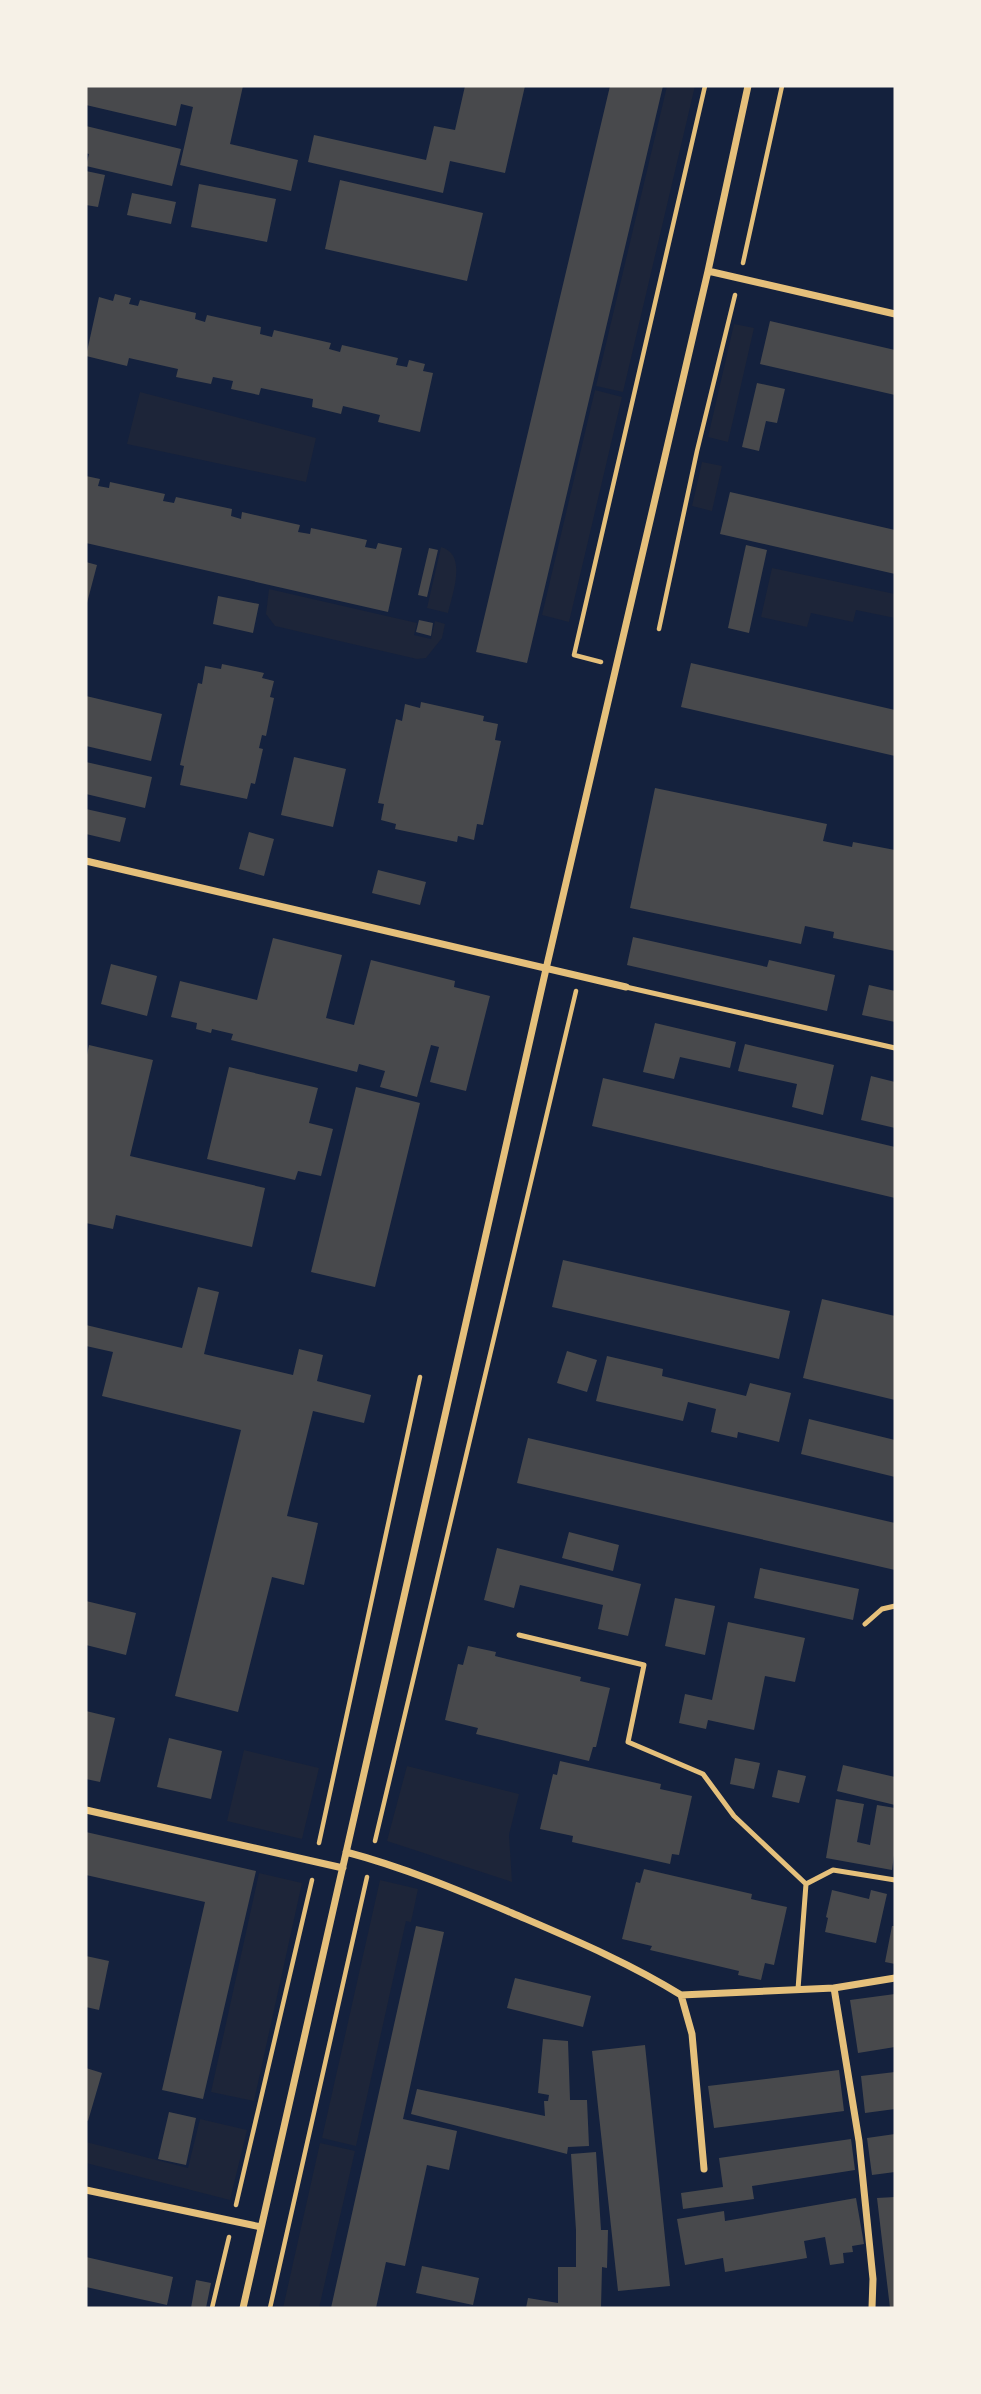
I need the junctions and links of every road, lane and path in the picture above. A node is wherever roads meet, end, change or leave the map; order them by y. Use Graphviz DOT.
graph roads {
  1 [pos="705,86"];
  2 [pos="748,86"];
  3 [pos="782,86"];
  4 [pos="708,271"];
  5 [pos="739,278"];
  6 [pos="895,314"];
  7 [pos="659,629"];
  8 [pos="574,655"];
  9 [pos="86,861"];
  10 [pos="546,969"];
  11 [pos="579,977"];
  12 [pos="626,987"];
  13 [pos="895,1048"];
  14 [pos="895,1606"];
  15 [pos="865,1624"];
  16 [pos="519,1635"];
  17 [pos="86,1810"];
  18 [pos="346,1852"];
  19 [pos="371,1859"];
  20 [pos="343,1868"];
  21 [pos="895,1880"];
  22 [pos="806,1884"];
  23 [pos="895,1978"];
  24 [pos="834,1988"];
  25 [pos="798,1989"];
  26 [pos="681,1995"];
  27 [pos="704,2169"];
  28 [pos="86,2190"];
  29 [pos="261,2227"];
  30 [pos="243,2308"];
  31 [pos="270,2308"];
  32 [pos="872,2308"];
  1 -- 8 [label="path"];
  2 -- 4 [label="street"];
  3 -- 5 [label="path"];
  4 -- 5 [label="street"];
  4 -- 10 [label="street"];
  5 -- 6 [label="street"];
  5 -- 7 [label="path"];
  9 -- 10 [label="street"];
  10 -- 11 [label="street"];
  10 -- 18 [label="street"];
  11 -- 12 [label="street"];
  11 -- 19 [label="path"];
  12 -- 13 [label="lane"];
  14 -- 15 [label="lane"];
  16 -- 22 [label="lane"];
  17 -- 20 [label="street"];
  18 -- 19 [label="street"];
  18 -- 20 [label="street"];
  19 -- 26 [label="street"];
  19 -- 31 [label="path"];
  20 -- 29 [label="street"];
  21 -- 22 [label="lane"];
  22 -- 25 [label="lane"];
  23 -- 24 [label="street"];
  24 -- 25 [label="street"];
  24 -- 32 [label="street"];
  25 -- 26 [label="street"];
  26 -- 27 [label="street"];
  28 -- 29 [label="street"];
  29 -- 30 [label="street"];
}
